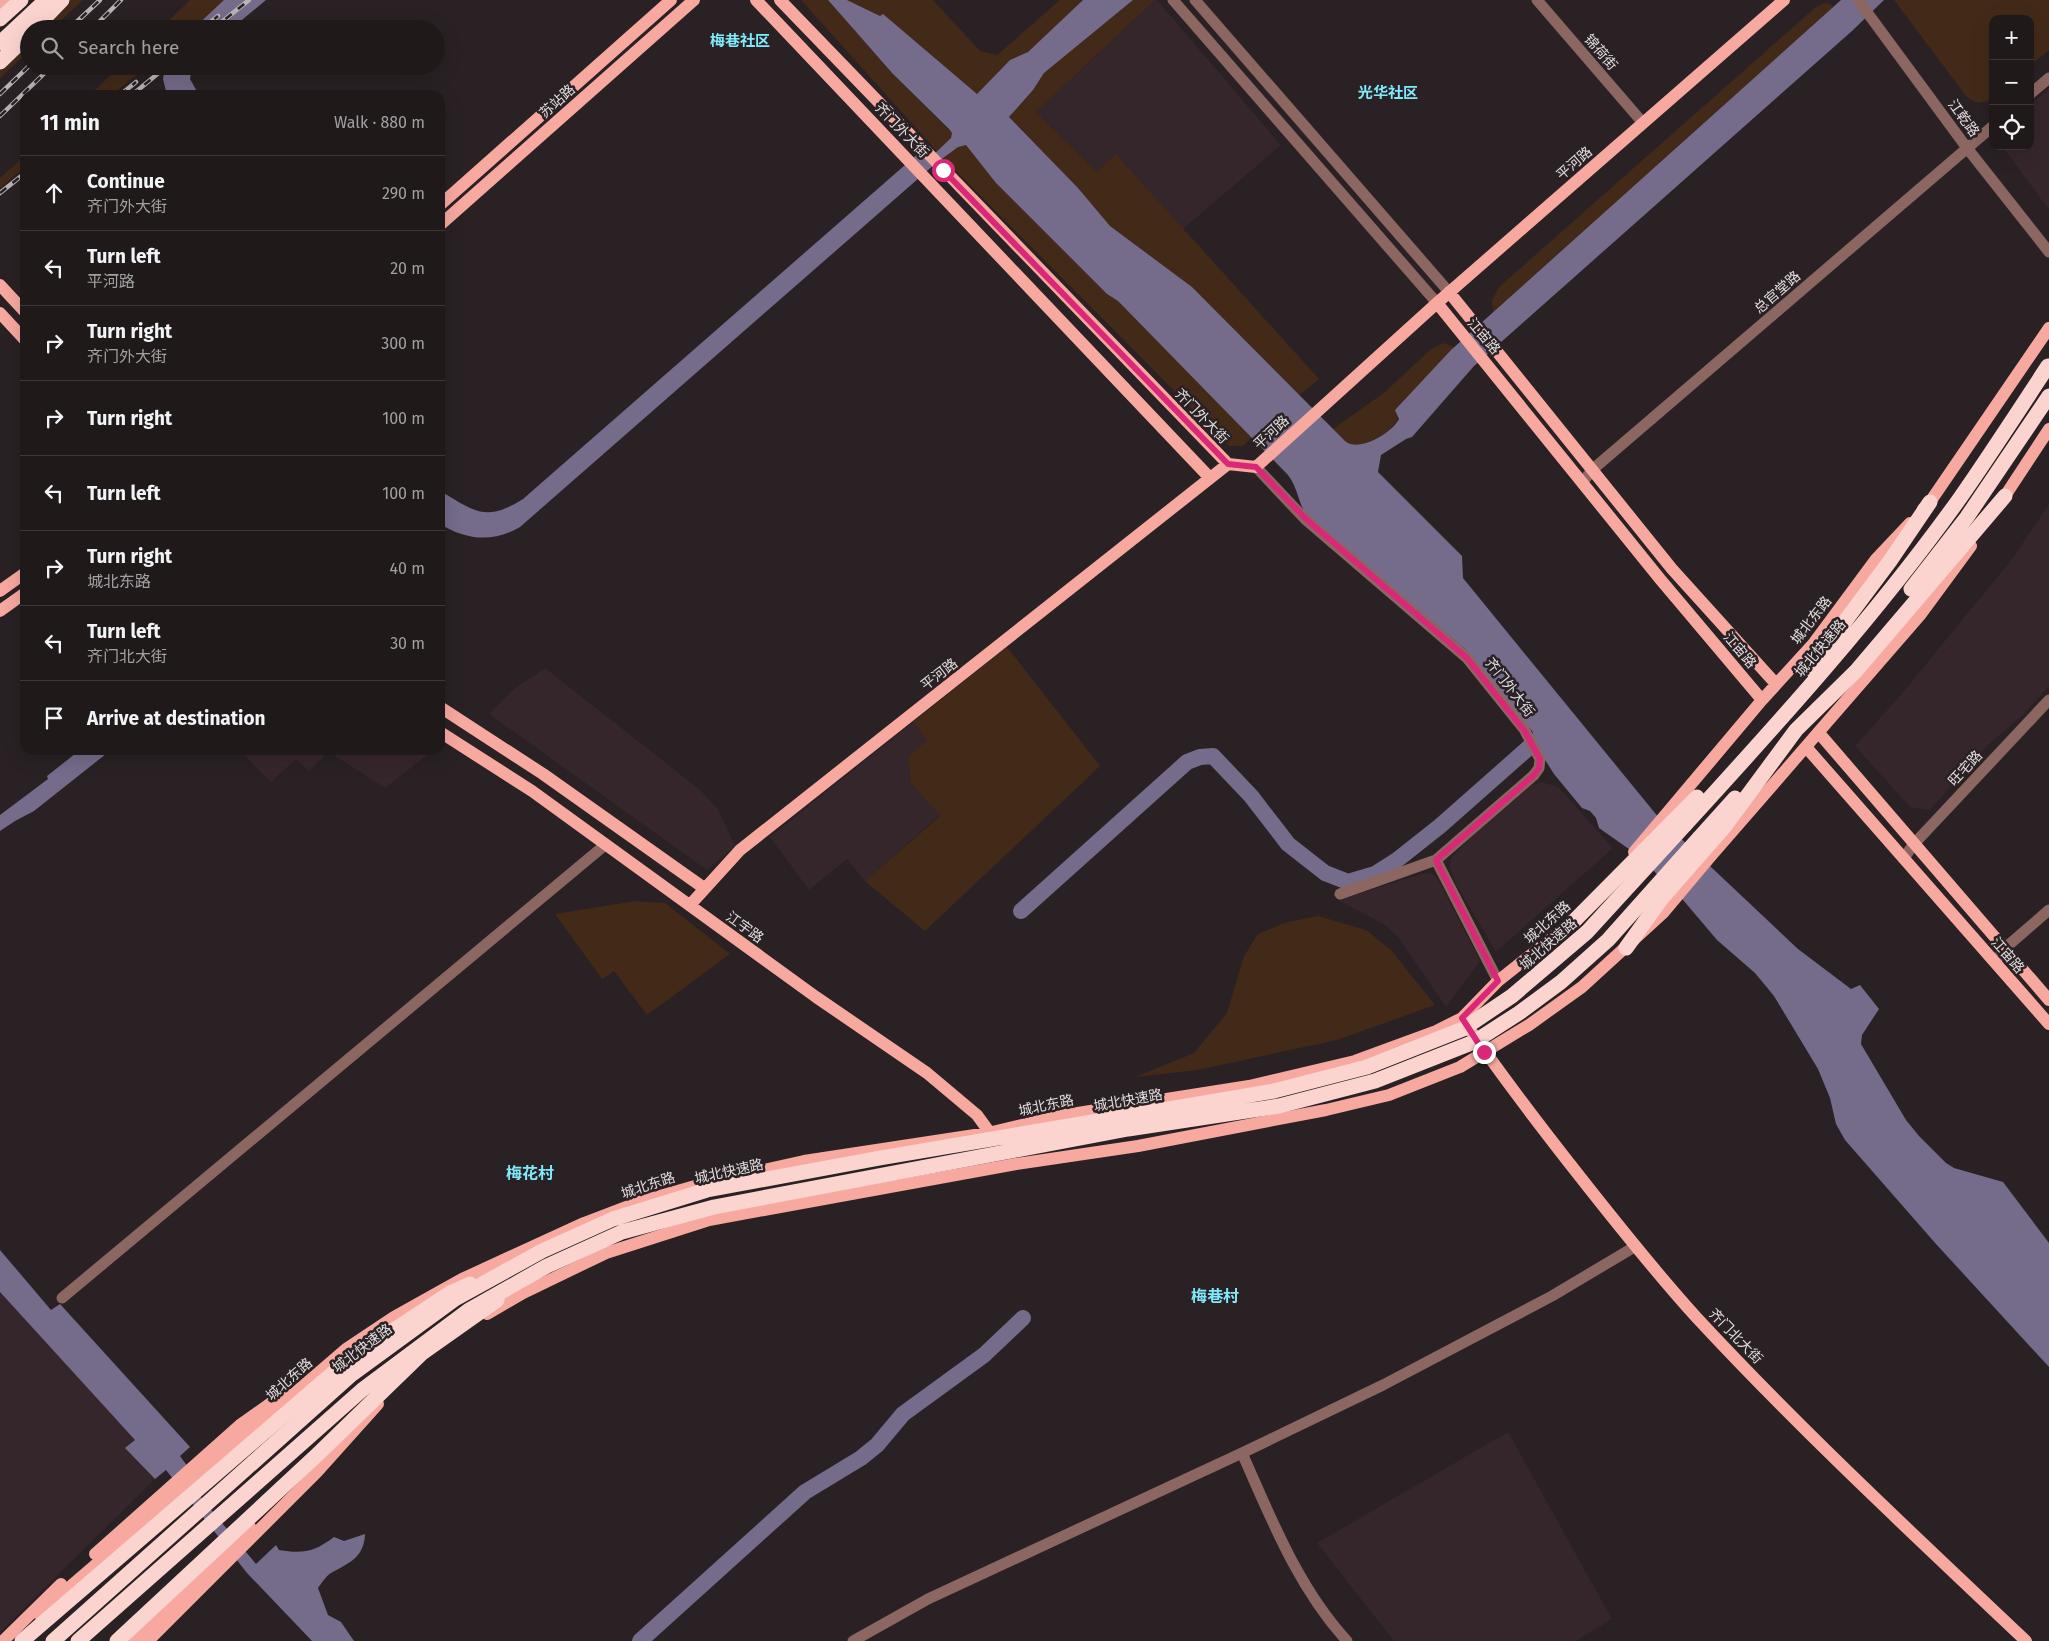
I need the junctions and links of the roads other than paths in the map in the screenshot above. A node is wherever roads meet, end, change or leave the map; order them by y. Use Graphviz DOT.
graph roads {
  1 [pos="4,0"];
  2 [pos="20,0"];
  3 [pos="46,0"];
  4 [pos="61,0"];
  5 [pos="671,0"];
  6 [pos="694,0"];
  7 [pos="756,0"];
  8 [pos="780,0"];
  9 [pos="1537,0"];
  10 [pos="1784,0"];
  11 [pos="1858,0"];
  12 [pos="1199,1"];
  13 [pos="1178,2"];
  14 [pos="0,4"];
  15 [pos="1186,14"];
  16 [pos="0,19"];
  17 [pos="25,20"];
  18 [pos="39,20"];
  19 [pos="42,20"];
  20 [pos="20,24"];
  21 [pos="20,37"];
  22 [pos="0,43"];
  23 [pos="20,43"];
  24 [pos="0,56"];
  25 [pos="0,62"];
  26 [pos="2049,78"];
  27 [pos="2034,91"];
  28 [pos="1643,123"];
  29 [pos="1989,129"];
  30 [pos="1967,148"];
  31 [pos="445,201"];
  32 [pos="445,221"];
  33 [pos="2049,252"];
  34 [pos="0,285"];
  35 [pos="1449,292"];
  36 [pos="1437,303"];
  37 [pos="20,307"];
  38 [pos="0,313"];
  39 [pos="2049,328"];
  40 [pos="20,335"];
  41 [pos="2048,366"];
  42 [pos="2049,396"];
  43 [pos="2049,429"];
  44 [pos="1228,464"];
  45 [pos="1256,467"];
  46 [pos="1592,470"];
  47 [pos="1210,478"];
  48 [pos="1582,483"];
  49 [pos="2005,496"];
  50 [pos="1930,502"];
  51 [pos="20,577"];
  52 [pos="0,591"];
  53 [pos="20,597"];
  54 [pos="0,611"];
  55 [pos="1776,684"];
  56 [pos="1762,700"];
  57 [pos="2049,700"];
  58 [pos="445,710"];
  59 [pos="1783,717"];
  60 [pos="1796,730"];
  61 [pos="1818,733"];
  62 [pos="445,735"];
  63 [pos="1806,747"];
  64 [pos="605,845"];
  65 [pos="1913,845"];
  66 [pos="1904,858"];
  67 [pos="1436,860"];
  68 [pos="704,888"];
  69 [pos="1340,894"];
  70 [pos="690,905"];
  71 [pos="2049,910"];
  72 [pos="1571,924"];
  73 [pos="1626,948"];
  74 [pos="2004,949"];
  75 [pos="1995,962"];
  76 [pos="1498,981"];
  77 [pos="2049,1000"];
  78 [pos="1462,1018"];
  79 [pos="2049,1024"];
  80 [pos="1484,1052"];
  81 [pos="988,1133"];
  82 [pos="1016,1164"];
  83 [pos="1636,1246"];
  84 [pos="545,1258"];
  85 [pos="62,1298"];
  86 [pos="346,1349"];
  87 [pos="403,1377"];
  88 [pos="1242,1453"];
  89 [pos="3,1641"];
  90 [pos="18,1641"];
  91 [pos="22,1641"];
  92 [pos="53,1641"];
  93 [pos="78,1641"];
  94 [pos="117,1641"];
  95 [pos="134,1641"];
  96 [pos="148,1641"];
  97 [pos="853,1641"];
  98 [pos="1347,1641"];
  99 [pos="2026,1641"];
  1 -- 14 [label="main road"];
  2 -- 16 [label="highway"];
  3 -- 17 [label="highway"];
  4 -- 18 [label="main road"];
  4 -- 19 [label="highway"];
  5 -- 31 [label="main road, 苏站路"];
  6 -- 32 [label="main road, 苏站路"];
  7 -- 47 [label="main road, 齐门外大街"];
  8 -- 44 [label="main road, 齐门外大街"];
  9 -- 28 [label="street, 锦荷街"];
  10 -- 28 [label="main road, 平河路"];
  11 -- 30 [label="street, 江乾路"];
  12 -- 15 [label="street"];
  12 -- 35 [label="street, 江宙路"];
  13 -- 15 [label="street, 江宙路"];
  15 -- 36 [label="street, 江宙路"];
  20 -- 22 [label="highway"];
  21 -- 24 [label="main road"];
  23 -- 25 [label="highway"];
  26 -- 27 [label="street"];
  28 -- 35 [label="main road, 平河路"];
  29 -- 30 [label="street, 总官堂路"];
  30 -- 33 [label="street, 江乾路"];
  30 -- 46 [label="street, 总官堂路"];
  34 -- 37 [label="main road"];
  35 -- 36 [label="main road, 平河路"];
  35 -- 46 [label="main road, 江宙路"];
  36 -- 45 [label="main road, 平河路"];
  36 -- 48 [label="main road, 江宙路"];
  38 -- 40 [label="main road"];
  39 -- 50 [label="main road, 城北东路"];
  41 -- 59 [label="highway, 城北快速路"];
  42 -- 60 [label="highway, 城北快速路"];
  43 -- 49 [label="main road"];
  44 -- 45 [label="main road, 平河路"];
  44 -- 47 [label="main road, 平河路"];
  45 -- 67 [label="street, 齐门外大街"];
  46 -- 48 [label="street, 总官堂路"];
  46 -- 55 [label="main road, 江宙路"];
  47 -- 68 [label="main road, 平河路"];
  48 -- 56 [label="main road, 江宙路"];
  49 -- 60 [label="highway"];
  49 -- 61 [label="main road"];
  50 -- 55 [label="main road, 城北东路"];
  50 -- 59 [label="highway"];
  51 -- 52 [label="main road"];
  53 -- 54 [label="main road"];
  55 -- 56 [label="main road, 城北东路"];
  56 -- 72 [label="main road, 城北东路"];
  57 -- 65 [label="street, 旺宅路"];
  58 -- 68 [label="main road"];
  59 -- 72 [label="highway"];
  59 -- 84 [label="highway, 城北快速路, bridge"];
  60 -- 73 [label="highway"];
  60 -- 84 [label="highway, 城北快速路, bridge"];
  61 -- 63 [label="main road"];
  61 -- 65 [label="main road, 江宙路"];
  62 -- 64 [label="main road, 江宇路"];
  63 -- 66 [label="main road, 江宙路"];
  63 -- 73 [label="main road"];
  64 -- 70 [label="main road, 江宇路"];
  64 -- 85 [label="street"];
  65 -- 66 [label="street, 旺宅路"];
  65 -- 74 [label="main road, 江宙路"];
  66 -- 75 [label="main road, 江宙路"];
  67 -- 69 [label="street"];
  67 -- 76 [label="street"];
  68 -- 70 [label="main road, 平河路"];
  70 -- 81 [label="main road, 江宇路"];
  71 -- 74 [label="street"];
  72 -- 76 [label="main road, 城北东路"];
  73 -- 80 [label="main road"];
  74 -- 75 [label="street"];
  74 -- 77 [label="main road, 江宙路"];
  75 -- 79 [label="main road, 江宙路"];
  76 -- 78 [label="main road, 城北东路"];
  78 -- 80 [label="main road, 齐门北大街"];
  78 -- 81 [label="main road, 城北东路"];
  80 -- 82 [label="main road"];
  80 -- 83 [label="main road, 齐门北大街"];
  81 -- 82 [label="main road, 江宇路"];
  81 -- 86 [label="main road, 城北东路"];
  82 -- 87 [label="main road"];
  83 -- 88 [label="street"];
  83 -- 99 [label="main road, 齐门北大街"];
  84 -- 91 [label="highway, bridge"];
  84 -- 92 [label="highway, 城北快速路, bridge"];
  84 -- 93 [label="highway, 城北快速路, bridge"];
  84 -- 94 [label="highway, bridge"];
  86 -- 89 [label="main road"];
  86 -- 90 [label="main road, 城北东路"];
  87 -- 95 [label="main road"];
  87 -- 96 [label="main road"];
  88 -- 97 [label="street"];
  88 -- 98 [label="street"];
}
